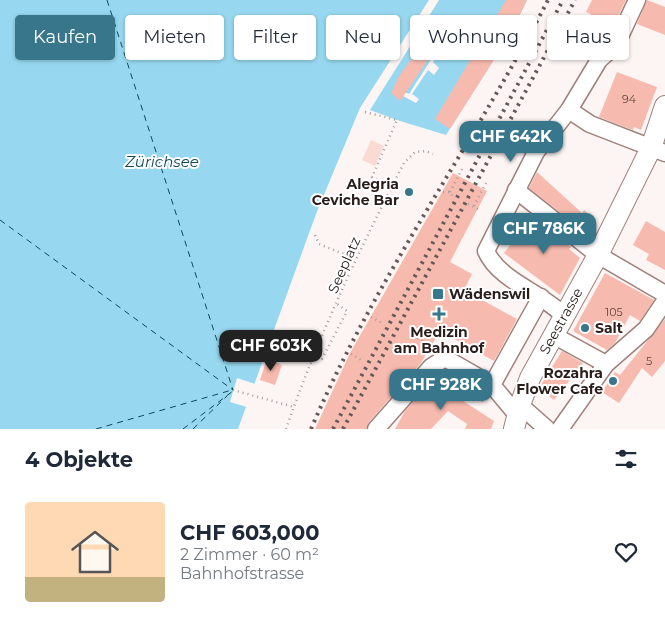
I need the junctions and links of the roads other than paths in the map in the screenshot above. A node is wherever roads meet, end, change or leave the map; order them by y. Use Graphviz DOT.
graph roads {
  1 [pos="637,0"];
  2 [pos="665,106"];
  3 [pos="569,110"];
  4 [pos="658,151"];
  5 [pos="516,190"];
  6 [pos="598,255"];
  7 [pos="665,294"];
  8 [pos="541,297"];
  9 [pos="665,301"];
  10 [pos="564,316"];
  11 [pos="554,335"];
  12 [pos="606,364"];
  13 [pos="492,385"];
  14 [pos="517,416"];
  15 [pos="376,429"];
  16 [pos="547,429"];
  17 [pos="560,429"];
  1 -- 3 [label="street"];
  2 -- 4 [label="main road, Seestrasse"];
  3 -- 4 [label="street"];
  3 -- 5 [label="street"];
  4 -- 6 [label="main road, Seestrasse"];
  5 -- 6 [label="street"];
  5 -- 8 [label="street"];
  6 -- 7 [label="street"];
  6 -- 10 [label="main road, Seestrasse"];
  8 -- 10 [label="street"];
  8 -- 13 [label="street"];
  9 -- 12 [label="street"];
  10 -- 11 [label="main road, Seestrasse"];
  11 -- 12 [label="street"];
  11 -- 14 [label="main road, Seestrasse"];
  12 -- 17 [label="street"];
  13 -- 14 [label="street"];
  13 -- 15 [label="street"];
  14 -- 16 [label="street"];
}
